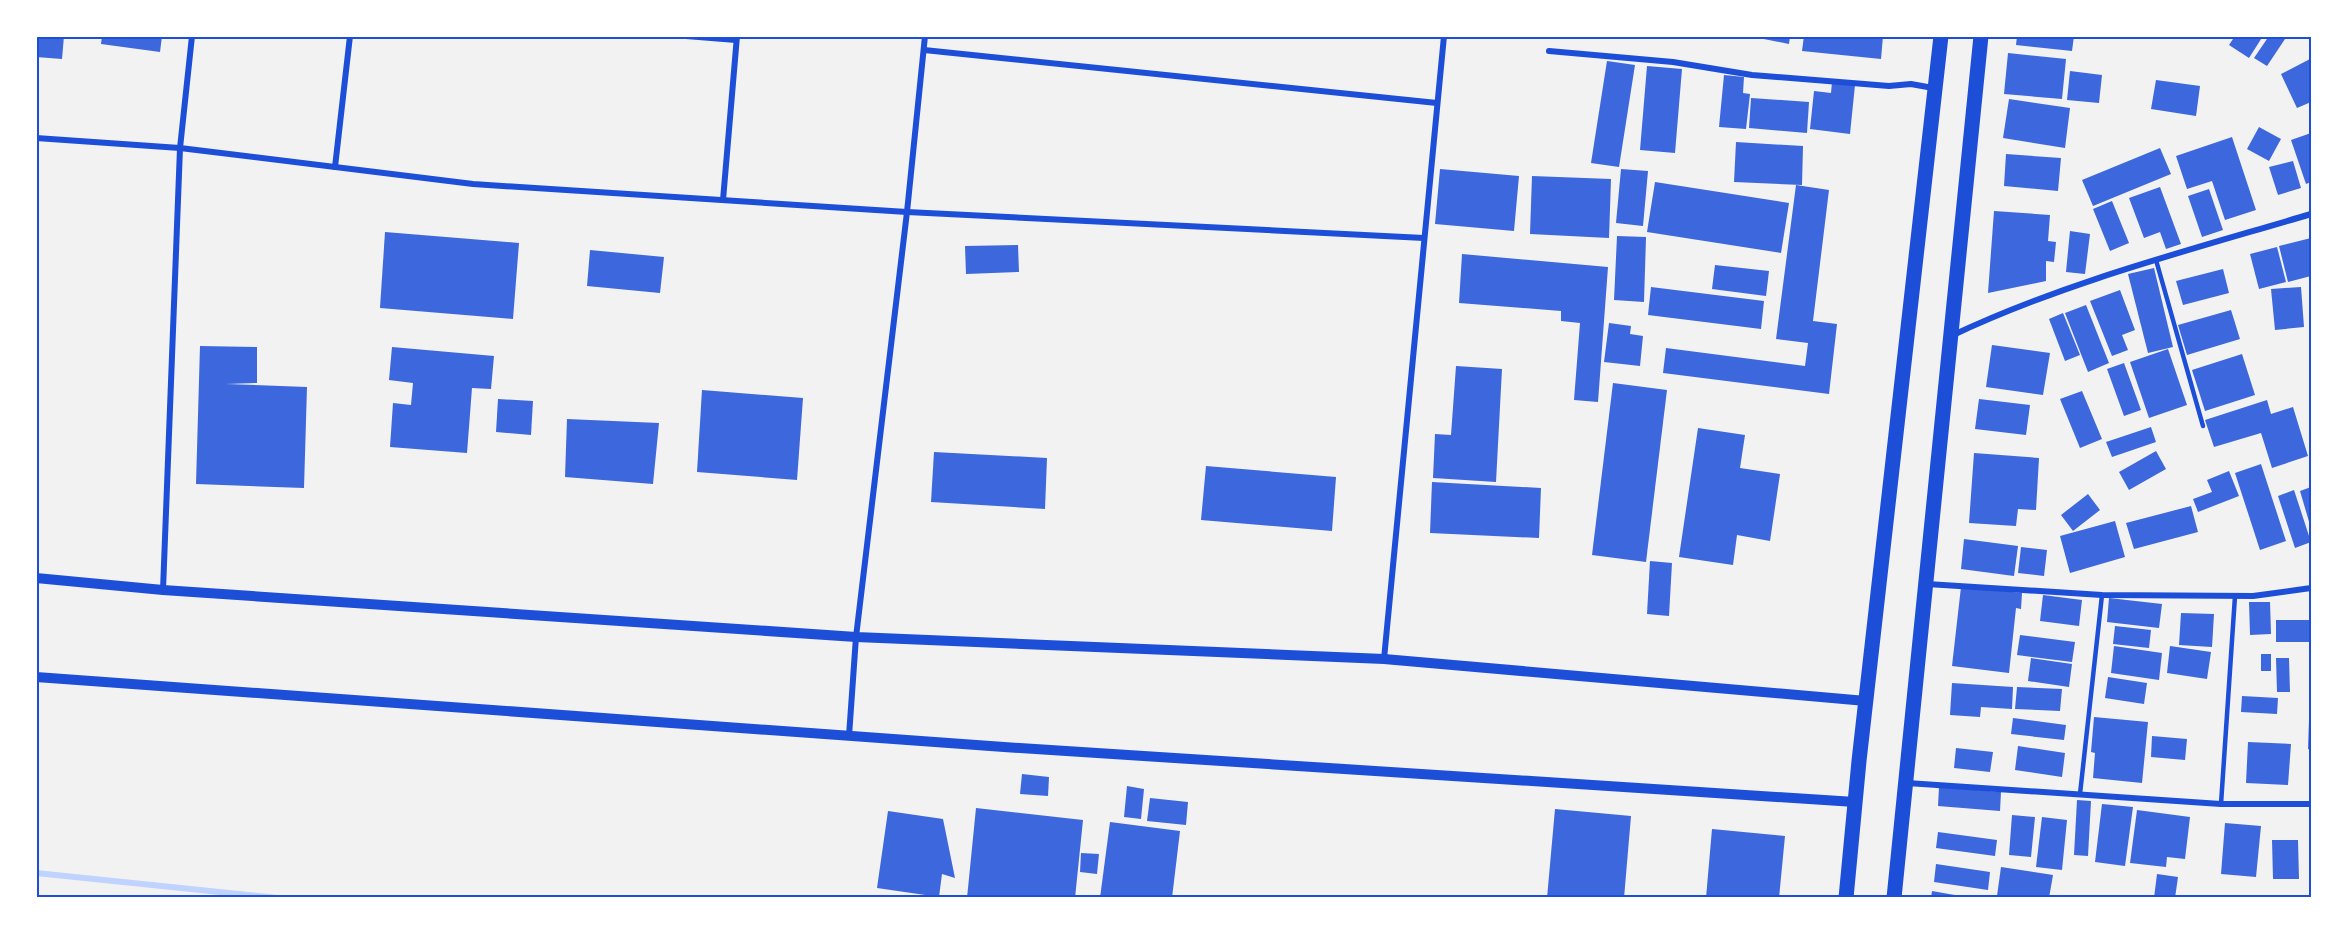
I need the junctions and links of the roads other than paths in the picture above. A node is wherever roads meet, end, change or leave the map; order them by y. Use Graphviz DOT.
graph roads {
  1 [pos="192,36"];
  2 [pos="350,36"];
  3 [pos="686,36"];
  4 [pos="925,36"];
  5 [pos="1444,36"];
  6 [pos="1941,36"];
  7 [pos="1981,36"];
  8 [pos="736,38"];
  9 [pos="924,50"];
  10 [pos="1549,51"];
  11 [pos="1935,88"];
  12 [pos="1437,103"];
  13 [pos="36,138"];
  14 [pos="180,148"];
  15 [pos="335,167"];
  16 [pos="723,200"];
  17 [pos="907,212"];
  18 [pos="2311,214"];
  19 [pos="1424,238"];
  20 [pos="2156,260"];
  21 [pos="1951,336"];
  22 [pos="2203,426"];
  23 [pos="36,578"];
  24 [pos="1926,584"];
  25 [pos="2311,588"];
  26 [pos="163,590"];
  27 [pos="2102,595"];
  28 [pos="2235,596"];
  29 [pos="856,637"];
  30 [pos="1384,659"];
  31 [pos="36,677"];
  32 [pos="1866,701"];
  33 [pos="849,736"];
  34 [pos="1906,783"];
  35 [pos="2080,794"];
  36 [pos="1855,802"];
  37 [pos="2222,804"];
  38 [pos="2311,804"];
  39 [pos="1846,898"];
  40 [pos="1894,898"];
  1 -- 14 [label="street"];
  2 -- 15 [label="street"];
  3 -- 8 [label="street"];
  4 -- 9 [label="street"];
  5 -- 12 [label="street"];
  6 -- 11 [label="main road"];
  7 -- 21 [label="main road"];
  8 -- 16 [label="street"];
  9 -- 12 [label="street"];
  9 -- 17 [label="street"];
  10 -- 11 [label="street"];
  11 -- 32 [label="main road"];
  12 -- 19 [label="street"];
  13 -- 14 [label="street"];
  14 -- 15 [label="street"];
  14 -- 26 [label="street"];
  15 -- 16 [label="street"];
  16 -- 17 [label="street"];
  17 -- 19 [label="street"];
  17 -- 29 [label="street"];
  18 -- 20 [label="street"];
  19 -- 30 [label="street"];
  20 -- 21 [label="street"];
  20 -- 22 [label="lane"];
  21 -- 24 [label="main road"];
  23 -- 26 [label="street"];
  24 -- 27 [label="street"];
  24 -- 34 [label="main road"];
  25 -- 28 [label="street"];
  26 -- 29 [label="street"];
  27 -- 28 [label="street"];
  27 -- 35 [label="lane"];
  28 -- 37 [label="lane"];
  29 -- 30 [label="street"];
  29 -- 33 [label="street"];
  30 -- 32 [label="street"];
  31 -- 33 [label="street"];
  32 -- 36 [label="main road"];
  33 -- 36 [label="street"];
  34 -- 35 [label="street"];
  34 -- 40 [label="main road"];
  35 -- 37 [label="street"];
  36 -- 39 [label="main road"];
  37 -- 38 [label="street"];
}
